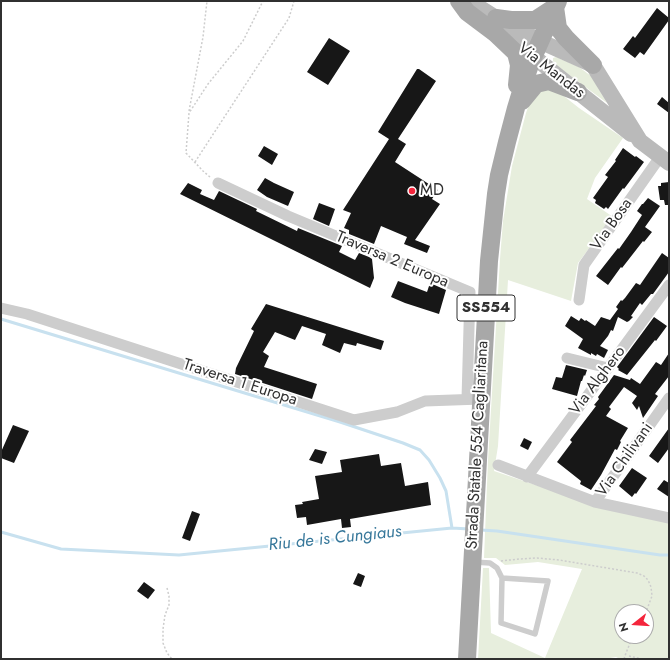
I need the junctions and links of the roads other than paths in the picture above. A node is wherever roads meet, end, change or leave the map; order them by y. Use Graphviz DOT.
graph roads {
  1 [pos="460,1"];
  2 [pos="464,1"];
  3 [pos="557,4"];
  4 [pos="496,18"];
  5 [pos="537,49"];
  6 [pos="593,65"];
  7 [pos="578,92"];
  8 [pos="516,108"];
  9 [pos="640,141"];
  10 [pos="664,160"];
  11 [pos="218,183"];
  12 [pos="669,285"];
  13 [pos="579,300"];
  14 [pos="1,308"];
  15 [pos="567,358"];
  16 [pos="608,368"];
  17 [pos="669,398"];
  18 [pos="474,399"];
  19 [pos="498,465"];
  20 [pos="527,477"];
  21 [pos="595,502"];
  22 [pos="669,518"];
  23 [pos="472,557"];
  24 [pos="502,578"];
  25 [pos="467,659"];
  1 -- 5 [label="street, Via Mandas"];
  1 -- 8 [label="main road"];
  2 -- 4 [label="street"];
  3 -- 4 [label="main road"];
  3 -- 5 [label="main road, Strada Statale 554 Cagliaritana / SS554"];
  3 -- 6 [label="main road"];
  4 -- 5 [label="street"];
  5 -- 6 [label="street"];
  5 -- 7 [label="street, Via Mandas"];
  5 -- 8 [label="main road, Strada Statale 554 Cagliaritana / SS554"];
  6 -- 9 [label="street"];
  7 -- 8 [label="main road"];
  7 -- 9 [label="street, Via Mandas"];
  8 -- 18 [label="main road, Strada Statale 554 Cagliaritana / SS554"];
  9 -- 10 [label="street, Via Mandas"];
  10 -- 13 [label="street, Via Bosa"];
  11 -- 18 [label="street, Traversa 2 Europa"];
  12 -- 16 [label="street, Via Alghero"];
  14 -- 18 [label="street, Traversa 1 Europa"];
  15 -- 16 [label="street"];
  16 -- 20 [label="street, Via Alghero"];
  17 -- 21 [label="street, Via Chilivani"];
  18 -- 23 [label="main road, Strada Statale 554 Cagliaritana / SS554"];
  19 -- 20 [label="street"];
  20 -- 21 [label="street"];
  21 -- 22 [label="street"];
  23 -- 24 [label="lane"];
  23 -- 25 [label="main road, Strada Statale 554 Cagliaritana / SS554"];
  24 -- 24 [label="lane"];
}
